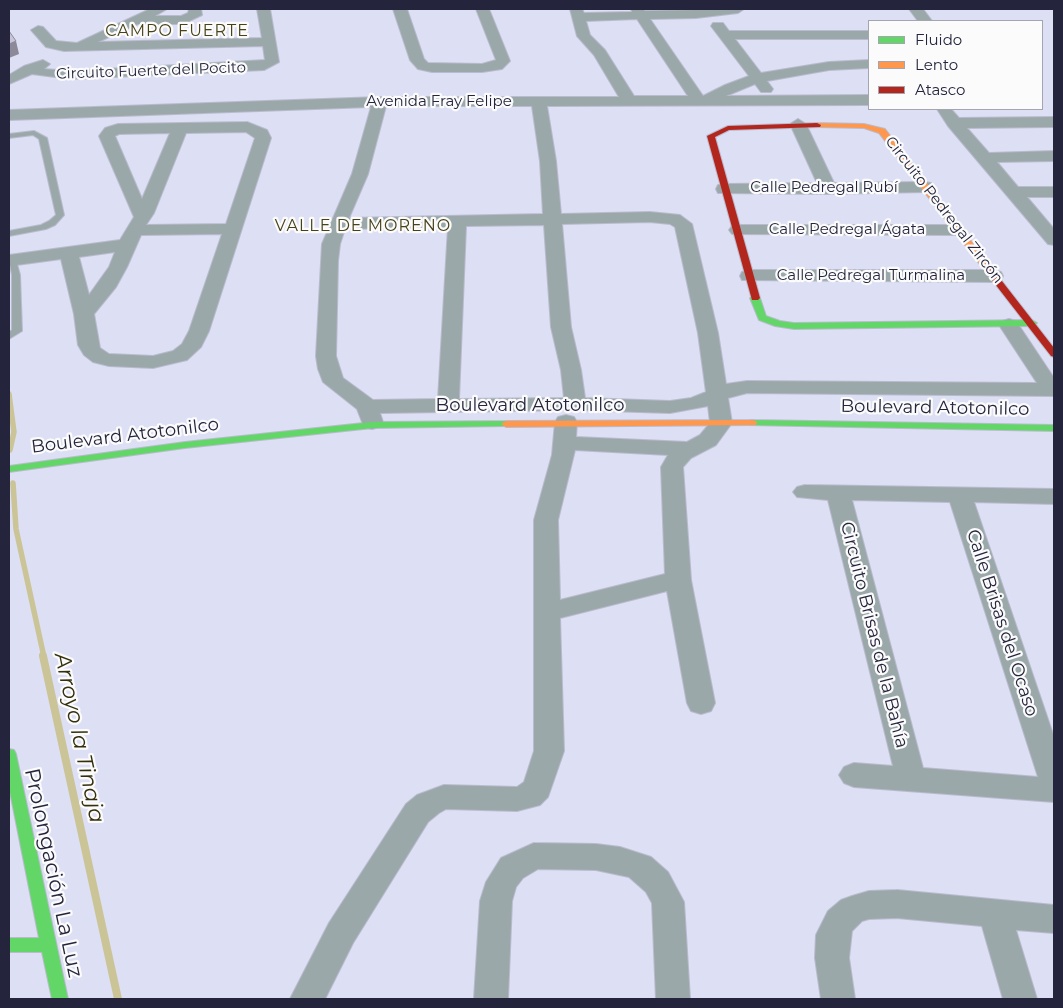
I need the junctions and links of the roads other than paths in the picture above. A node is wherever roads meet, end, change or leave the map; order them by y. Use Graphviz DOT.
graph roads {
  1 [pos="160,9"];
  2 [pos="195,9"];
  3 [pos="264,9"];
  4 [pos="405,9"];
  5 [pos="483,9"];
  6 [pos="738,9"];
  7 [pos="916,9"];
  8 [pos="707,10"];
  9 [pos="639,12"];
  10 [pos="578,13"];
  11 [pos="132,14"];
  12 [pos="924,20"];
  13 [pos="38,30"];
  14 [pos="725,35"];
  15 [pos="868,35"];
  16 [pos="268,42"];
  17 [pos="76,47"];
  18 [pos="868,64"];
  19 [pos="33,68"];
  20 [pos="9,76"];
  21 [pos="758,78"];
  22 [pos="9,80"];
  23 [pos="302,98"];
  24 [pos="868,100"];
  25 [pos="703,101"];
  26 [pos="774,101"];
  27 [pos="380,102"];
  28 [pos="539,102"];
  29 [pos="630,102"];
  30 [pos="9,107"];
  31 [pos="9,116"];
  32 [pos="1054,122"];
  33 [pos="798,124"];
  34 [pos="180,128"];
  35 [pos="9,136"];
  36 [pos="1054,156"];
  37 [pos="984,158"];
  38 [pos="924,187"];
  39 [pos="724,189"];
  40 [pos="828,189"];
  41 [pos="1014,192"];
  42 [pos="1054,192"];
  43 [pos="145,213"];
  44 [pos="457,220"];
  45 [pos="551,220"];
  46 [pos="338,224"];
  47 [pos="232,229"];
  48 [pos="738,230"];
  49 [pos="956,230"];
  50 [pos="9,233"];
  51 [pos="1053,236"];
  52 [pos="130,237"];
  53 [pos="70,259"];
  54 [pos="11,268"];
  55 [pos="749,276"];
  56 [pos="994,276"];
  57 [pos="84,314"];
  58 [pos="1032,323"];
  59 [pos="1009,325"];
  60 [pos="9,336"];
  61 [pos="1054,354"];
  62 [pos="1053,390"];
  63 [pos="717,394"];
  64 [pos="448,404"];
  65 [pos="370,416"];
  66 [pos="568,423"];
  67 [pos="720,423"];
  68 [pos="1054,428"];
  69 [pos="692,448"];
  70 [pos="9,469"];
  71 [pos="804,492"];
  72 [pos="838,492"];
  73 [pos="959,494"];
  74 [pos="1054,496"];
  75 [pos="678,580"];
  76 [pos="547,612"];
  77 [pos="701,703"];
  78 [pos="9,754"];
  79 [pos="854,775"];
  80 [pos="910,778"];
  81 [pos="1054,780"];
  82 [pos="1054,790"];
  83 [pos="995,914"];
  84 [pos="1054,919"];
  85 [pos="9,945"];
  86 [pos="48,945"];
  87 [pos="60,999"];
  88 [pos="307,999"];
  89 [pos="491,999"];
  90 [pos="673,999"];
  91 [pos="838,999"];
  92 [pos="1020,999"];
  1 -- 11 [label="street"];
  2 -- 11 [label="street"];
  3 -- 16 [label="street"];
  4 -- 5 [label="street"];
  6 -- 8 [label="street"];
  7 -- 12 [label="street"];
  8 -- 9 [label="street"];
  8 -- 14 [label="street"];
  9 -- 10 [label="street"];
  9 -- 25 [label="street"];
  10 -- 29 [label="street"];
  11 -- 17 [label="street"];
  13 -- 17 [label="street"];
  14 -- 15 [label="street"];
  14 -- 21 [label="street"];
  16 -- 17 [label="street"];
  16 -- 19 [label="street, Circuito Fuerte del Pocito"];
  17 -- 19 [label="street"];
  18 -- 21 [label="street"];
  19 -- 20 [label="street"];
  19 -- 22 [label="street"];
  21 -- 25 [label="street"];
  21 -- 26 [label="street"];
  23 -- 30 [label="street"];
  24 -- 26 [label="street, Avenida Fray Felipe"];
  25 -- 26 [label="street, Avenida Fray Felipe"];
  25 -- 29 [label="street, Avenida Fray Felipe"];
  27 -- 28 [label="street, Avenida Fray Felipe"];
  27 -- 31 [label="street, Avenida Fray Felipe"];
  27 -- 46 [label="street"];
  28 -- 29 [label="street, Avenida Fray Felipe"];
  28 -- 45 [label="street"];
  32 -- 37 [label="street"];
  33 -- 38 [label="street, Circuito Pedregal Zircón"];
  33 -- 39 [label="street, Circuito Pedregal Zircón"];
  33 -- 40 [label="street"];
  34 -- 43 [label="street"];
  34 -- 43 [label="street"];
  34 -- 47 [label="street"];
  35 -- 50 [label="lane"];
  36 -- 37 [label="street"];
  37 -- 41 [label="street"];
  38 -- 40 [label="street, Calle Pedregal Rubí"];
  38 -- 49 [label="street, Circuito Pedregal Zircón"];
  39 -- 40 [label="street, Calle Pedregal Rubí"];
  39 -- 48 [label="street, Circuito Pedregal Zircón"];
  41 -- 42 [label="street"];
  41 -- 51 [label="street"];
  43 -- 52 [label="street"];
  44 -- 45 [label="street"];
  44 -- 46 [label="street"];
  44 -- 64 [label="street"];
  45 -- 63 [label="street"];
  45 -- 66 [label="street"];
  46 -- 65 [label="street"];
  47 -- 52 [label="street"];
  47 -- 57 [label="street"];
  48 -- 49 [label="street, Calle Pedregal Ágata"];
  48 -- 55 [label="street, Circuito Pedregal Zircón"];
  49 -- 56 [label="street, Circuito Pedregal Zircón"];
  52 -- 53 [label="street"];
  52 -- 57 [label="street"];
  53 -- 54 [label="street"];
  53 -- 57 [label="street"];
  54 -- 60 [label="lane"];
  55 -- 56 [label="street, Calle Pedregal Turmalina"];
  55 -- 59 [label="street, Circuito Pedregal Zircón"];
  56 -- 58 [label="street, Circuito Pedregal Zircón"];
  58 -- 59 [label="street, Circuito Pedregal Zircón"];
  58 -- 61 [label="street, Circuito Pedregal Zircón"];
  59 -- 62 [label="street"];
  62 -- 63 [label="street"];
  63 -- 66 [label="street"];
  63 -- 67 [label="street"];
  64 -- 65 [label="street"];
  64 -- 66 [label="street"];
  65 -- 66 [label="street, Boulevard Atotonilco"];
  65 -- 70 [label="street, Boulevard Atotonilco"];
  66 -- 67 [label="street, Boulevard Atotonilco"];
  66 -- 69 [label="street"];
  66 -- 76 [label="street"];
  67 -- 68 [label="street, Boulevard Atotonilco"];
  67 -- 69 [label="street"];
  69 -- 75 [label="street"];
  71 -- 72 [label="street"];
  72 -- 73 [label="street"];
  72 -- 80 [label="street, Circuito Brisas de la Bahía"];
  73 -- 74 [label="street"];
  73 -- 81 [label="street, Calle Brisas del Ocaso"];
  75 -- 76 [label="street"];
  75 -- 77 [label="street"];
  76 -- 88 [label="street"];
  78 -- 86 [label="street, Prolongación La Luz"];
  79 -- 80 [label="street"];
  80 -- 82 [label="street"];
  83 -- 84 [label="street"];
  83 -- 91 [label="street"];
  83 -- 92 [label="street"];
  85 -- 86 [label="street"];
  86 -- 87 [label="street, Prolongación La Luz"];
  89 -- 90 [label="street"];
}
